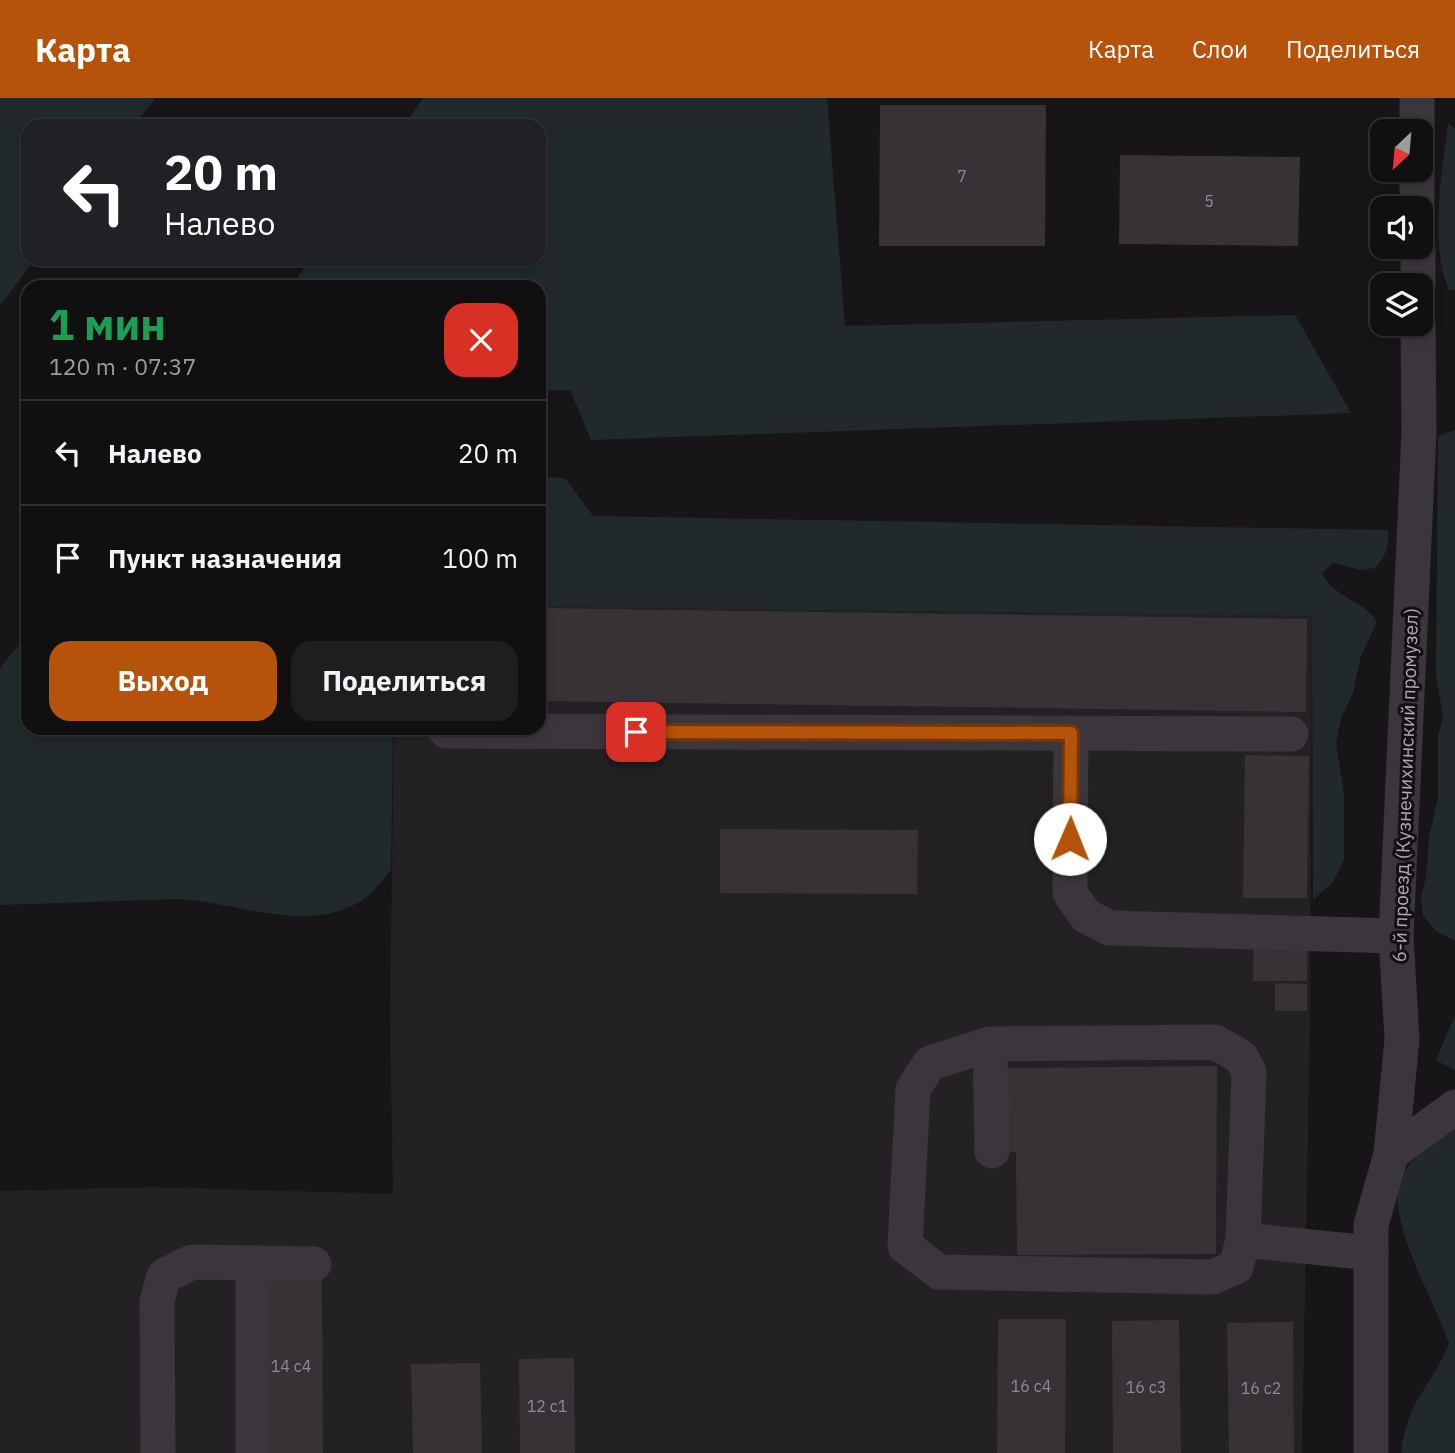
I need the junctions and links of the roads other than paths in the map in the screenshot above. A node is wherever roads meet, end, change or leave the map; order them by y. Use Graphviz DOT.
graph roads {
  1 [pos="1417,98"];
  2 [pos="1417,119"];
  3 [pos="1418,336"];
  4 [pos="546,731"];
  5 [pos="1071,733"];
  6 [pos="1291,734"];
  7 [pos="1396,936"];
  8 [pos="990,1044"];
  9 [pos="1455,1107"];
  10 [pos="992,1151"];
  11 [pos="1391,1154"];
  12 [pos="1243,1240"];
  13 [pos="1371,1253"];
  14 [pos="314,1264"];
  15 [pos="253,1265"];
  16 [pos="159,1453"];
  17 [pos="253,1453"];
  18 [pos="1371,1453"];
  1 -- 2 [label="street"];
  3 -- 7 [label="street, 6-й проезд (Кузнечихинский промузел)"];
  4 -- 5 [label="street"];
  5 -- 6 [label="street"];
  5 -- 7 [label="street"];
  7 -- 11 [label="street, 6-й проезд (Кузнечихинский промузел)"];
  8 -- 10 [label="street"];
  8 -- 12 [label="street"];
  8 -- 12 [label="street"];
  9 -- 11 [label="street"];
  11 -- 13 [label="street, 6-й проезд (Кузнечихинский промузел)"];
  12 -- 13 [label="street"];
  13 -- 18 [label="street, 6-й проезд (Кузнечихинский промузел)"];
  14 -- 15 [label="street"];
  15 -- 16 [label="street"];
  15 -- 17 [label="street"];
}
